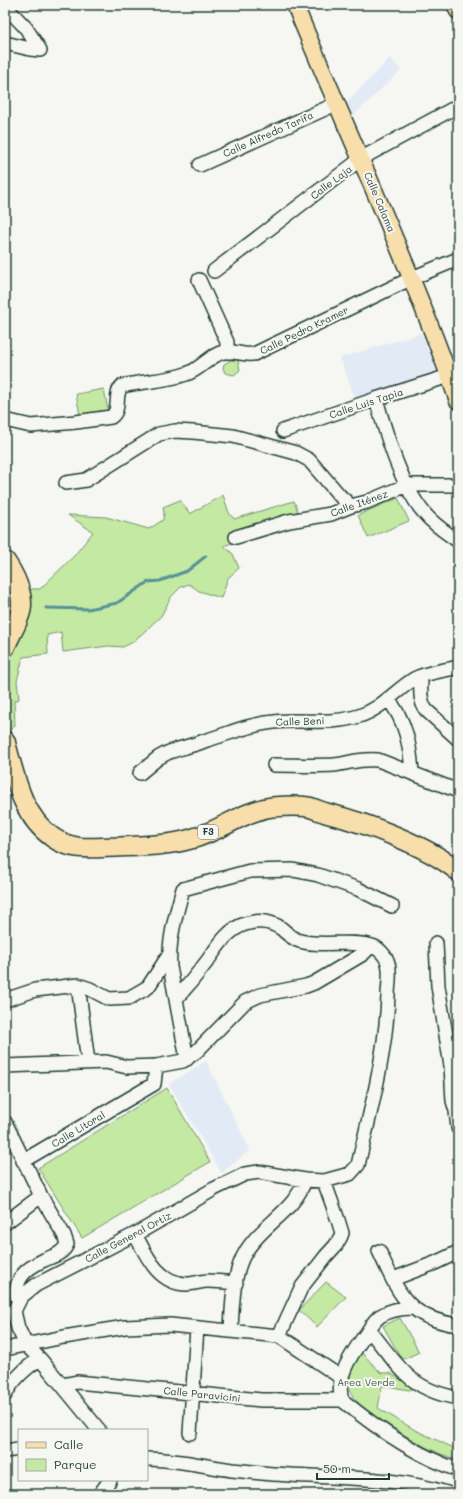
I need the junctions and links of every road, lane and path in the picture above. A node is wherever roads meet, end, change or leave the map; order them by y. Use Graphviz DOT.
graph roads {
  1 [pos="296,5"];
  2 [pos="455,5"];
  3 [pos="5,6"];
  4 [pos="458,11"];
  5 [pos="5,43"];
  6 [pos="336,104"];
  7 [pos="458,106"];
  8 [pos="362,158"];
  9 [pos="200,165"];
  10 [pos="458,259"];
  11 [pos="214,271"];
  12 [pos="412,278"];
  13 [pos="199,280"];
  14 [pos="228,352"];
  15 [pos="450,376"];
  16 [pos="376,399"];
  17 [pos="458,401"];
  18 [pos="5,420"];
  19 [pos="284,431"];
  20 [pos="66,483"];
  21 [pos="406,485"];
  22 [pos="458,485"];
  23 [pos="351,506"];
  24 [pos="236,537"];
  25 [pos="458,541"];
  26 [pos="5,561"];
  27 [pos="5,647"];
  28 [pos="458,667"];
  29 [pos="421,676"];
  30 [pos="388,699"];
  31 [pos="458,739"];
  32 [pos="5,741"];
  33 [pos="274,765"];
  34 [pos="140,772"];
  35 [pos="412,772"];
  36 [pos="458,791"];
  37 [pos="458,871"];
  38 [pos="392,906"];
  39 [pos="436,943"];
  40 [pos="371,946"];
  41 [pos="169,955"];
  42 [pos="78,985"];
  43 [pos="176,999"];
  44 [pos="5,1000"];
  45 [pos="187,1059"];
  46 [pos="88,1062"];
  47 [pos="5,1066"];
  48 [pos="156,1066"];
  49 [pos="5,1122"];
  50 [pos="458,1128"];
  51 [pos="23,1161"];
  52 [pos="305,1180"];
  53 [pos="324,1181"];
  54 [pos="41,1196"];
  55 [pos="5,1223"];
  56 [pos="135,1234"];
  57 [pos="380,1251"];
  58 [pos="458,1252"];
  59 [pos="393,1279"];
  60 [pos="236,1283"];
  61 [pos="18,1301"];
  62 [pos="412,1308"];
  63 [pos="458,1325"];
  64 [pos="197,1328"];
  65 [pos="369,1330"];
  66 [pos="231,1331"];
  67 [pos="279,1336"];
  68 [pos="26,1345"];
  69 [pos="5,1349"];
  70 [pos="40,1359"];
  71 [pos="342,1378"];
  72 [pos="62,1385"];
  73 [pos="193,1393"];
  74 [pos="5,1395"];
  75 [pos="458,1398"];
  76 [pos="342,1400"];
  77 [pos="98,1429"];
  78 [pos="190,1433"];
  79 [pos="18,1449"];
  80 [pos="5,1450"];
  81 [pos="148,1459"];
  82 [pos="458,1470"];
  83 [pos="109,1481"];
  84 [pos="100,1494"];
  85 [pos="450,1494"];
  1 -- 6 [label="main road, Calle Calama"];
  2 -- 4 [label="main road"];
  3 -- 5 [label="street"];
  6 -- 8 [label="main road, Calle Calama"];
  6 -- 9 [label="street, Calle Alfredo Tarifa"];
  7 -- 8 [label="street, Calle Laja"];
  8 -- 11 [label="street, Calle Laja"];
  8 -- 12 [label="main road, Calle Calama"];
  10 -- 12 [label="street, Calle Pedro Kramer"];
  12 -- 14 [label="street, Calle Pedro Kramer"];
  12 -- 15 [label="main road, Calle Calama"];
  13 -- 14 [label="street"];
  14 -- 18 [label="street"];
  15 -- 16 [label="street, Calle Luis Tapia"];
  15 -- 17 [label="main road, Calle Calama"];
  16 -- 19 [label="street, Calle Luis Tapia"];
  16 -- 21 [label="street"];
  20 -- 23 [label="street"];
  21 -- 22 [label="street, Calle Iténez"];
  21 -- 23 [label="street, Calle Iténez"];
  21 -- 25 [label="street"];
  23 -- 24 [label="street, Calle Iténez"];
  26 -- 27 [label="highway"];
  28 -- 29 [label="street, Calle Beni"];
  29 -- 30 [label="street, Calle Beni"];
  29 -- 31 [label="street"];
  30 -- 34 [label="street, Calle Beni"];
  30 -- 35 [label="street"];
  32 -- 37 [label="highway, F3"];
  33 -- 35 [label="street"];
  35 -- 36 [label="street"];
  38 -- 41 [label="street"];
  39 -- 50 [label="street"];
  40 -- 43 [label="street"];
  40 -- 45 [label="street"];
  40 -- 53 [label="street, Calle General Ortiz"];
  41 -- 42 [label="street"];
  41 -- 43 [label="street"];
  42 -- 44 [label="street"];
  42 -- 46 [label="street"];
  43 -- 45 [label="street"];
  45 -- 48 [label="street"];
  46 -- 47 [label="street"];
  46 -- 48 [label="street"];
  48 -- 51 [label="street, Calle Litoral"];
  49 -- 51 [label="street"];
  51 -- 54 [label="street"];
  52 -- 53 [label="street, Calle General Ortiz"];
  52 -- 56 [label="street, Calle General Ortiz"];
  52 -- 60 [label="street"];
  53 -- 67 [label="street"];
  54 -- 55 [label="street"];
  54 -- 61 [label="street"];
  56 -- 60 [label="street"];
  56 -- 61 [label="street, Calle General Ortiz"];
  57 -- 59 [label="street"];
  58 -- 59 [label="street"];
  59 -- 62 [label="street"];
  60 -- 66 [label="street"];
  61 -- 68 [label="street"];
  62 -- 63 [label="street"];
  62 -- 65 [label="street"];
  64 -- 66 [label="street"];
  64 -- 68 [label="street"];
  64 -- 73 [label="street"];
  65 -- 71 [label="street"];
  65 -- 75 [label="street"];
  66 -- 67 [label="street"];
  67 -- 71 [label="street"];
  68 -- 69 [label="street"];
  68 -- 70 [label="street"];
  70 -- 72 [label="street"];
  70 -- 74 [label="street"];
  71 -- 76 [label="street"];
  72 -- 73 [label="street, Calle Paravicini"];
  72 -- 77 [label="street"];
  73 -- 76 [label="street, Calle Paravicini"];
  73 -- 78 [label="street"];
  76 -- 82 [label="street"];
  79 -- 80 [label="street"];
  81 -- 85 [label="street"];
  83 -- 84 [label="street"];
}
